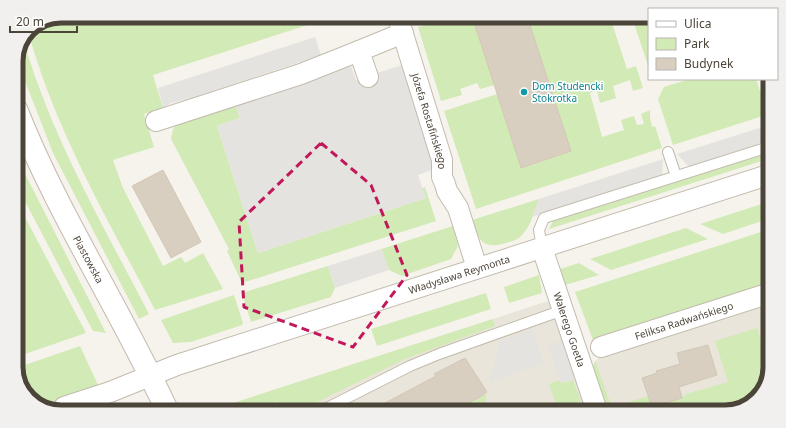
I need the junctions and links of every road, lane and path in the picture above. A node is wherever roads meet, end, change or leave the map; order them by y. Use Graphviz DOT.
graph roads {
  1 [pos="400,26"];
  2 [pos="359,51"];
  3 [pos="368,77"];
  4 [pos="156,121"];
  5 [pos="23,126"];
  6 [pos="763,149"];
  7 [pos="668,152"];
  8 [pos="676,176"];
  9 [pos="763,177"];
  10 [pos="542,248"];
  11 [pos="477,268"];
  12 [pos="763,295"];
  13 [pos="562,310"];
  14 [pos="601,347"];
  15 [pos="151,376"];
  16 [pos="70,405"];
  17 [pos="165,405"];
  18 [pos="333,405"];
  19 [pos="596,405"];
  1 -- 2 [label="street"];
  1 -- 11 [label="street, Józefa Rostafińskiego"];
  2 -- 3 [label="street"];
  2 -- 4 [label="street"];
  5 -- 15 [label="street, Piastowska"];
  6 -- 8 [label="lane"];
  7 -- 8 [label="lane"];
  8 -- 10 [label="lane"];
  9 -- 10 [label="street, Władysława Reymonta"];
  10 -- 11 [label="street, Władysława Reymonta"];
  10 -- 13 [label="street, Walerego Goetla"];
  11 -- 15 [label="street, Władysława Reymonta"];
  12 -- 14 [label="street, Feliksa Radwańskiego"];
  13 -- 18 [label="lane"];
  13 -- 19 [label="street, Walerego Goetla"];
  15 -- 16 [label="street, Władysława Reymonta"];
  15 -- 17 [label="street, Piastowska"];
}
